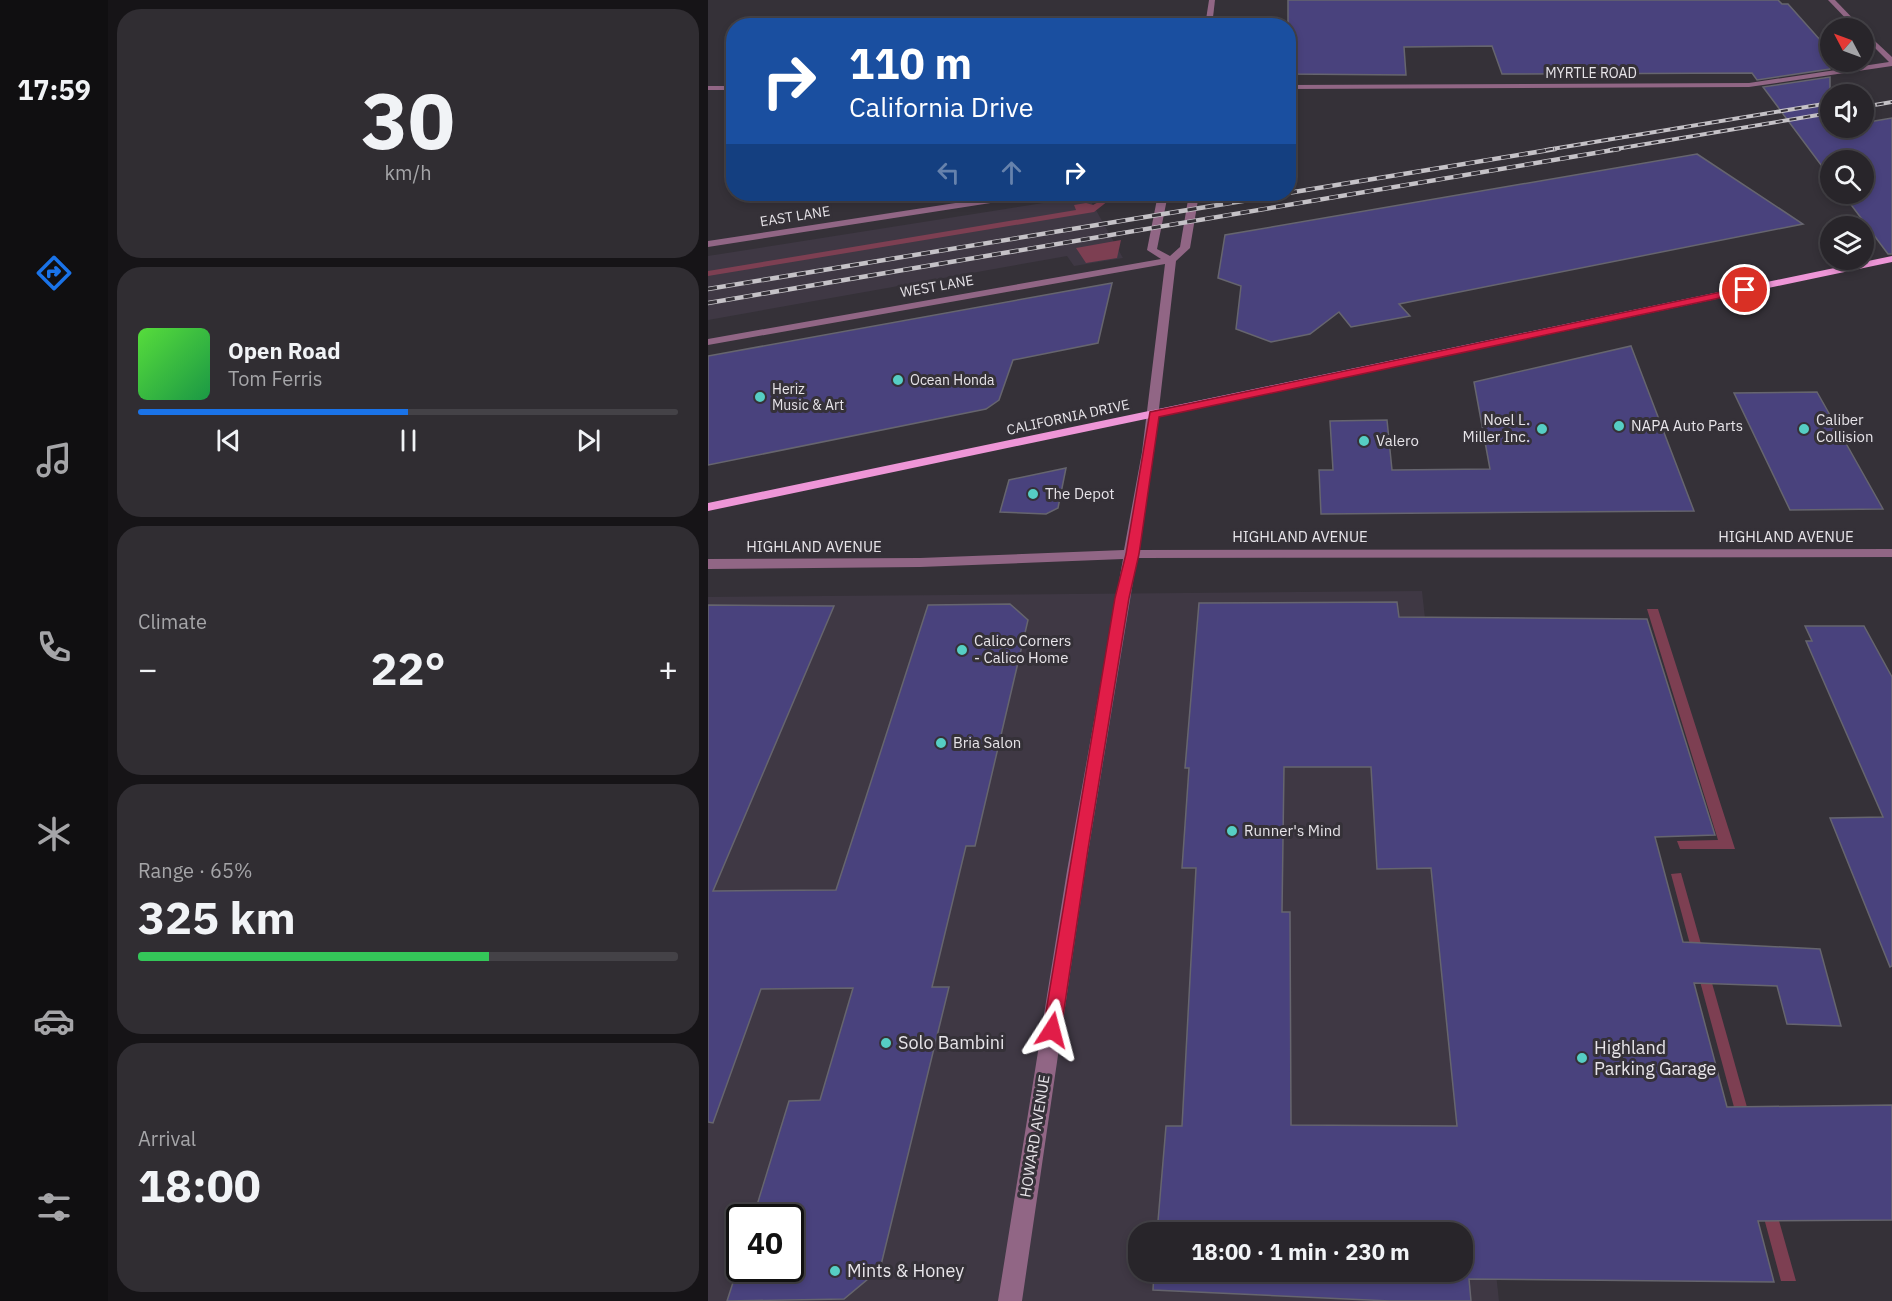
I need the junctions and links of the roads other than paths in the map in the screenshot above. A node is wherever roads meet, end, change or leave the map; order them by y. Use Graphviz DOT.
graph roads {
  1 [pos="1212,0"];
  2 [pos="1831,0"];
  3 [pos="1209,18"];
  4 [pos="1849,18"];
  5 [pos="1874,46"];
  6 [pos="1891,67"];
  7 [pos="1296,87"];
  8 [pos="708,88"];
  9 [pos="726,88"];
  10 [pos="984,201"];
  11 [pos="1162,201"];
  12 [pos="1193,201"];
  13 [pos="708,244"];
  14 [pos="1892,259"];
  15 [pos="1171,260"];
  16 [pos="708,342"];
  17 [pos="1154,415"];
  18 [pos="708,507"];
  19 [pos="1892,553"];
  20 [pos="1133,554"];
  21 [pos="708,564"];
  22 [pos="1010,1301"];
  1 -- 3 [label="street"];
  2 -- 4 [label="street"];
  5 -- 6 [label="street"];
  6 -- 7 [label="street, MYRTLE ROAD"];
  8 -- 9 [label="street"];
  10 -- 13 [label="street, EAST LANE"];
  11 -- 15 [label="street"];
  12 -- 15 [label="street, HOWARD AVENUE"];
  14 -- 17 [label="main road, CALIFORNIA DRIVE"];
  15 -- 16 [label="street, WEST LANE"];
  15 -- 17 [label="street, HOWARD AVENUE"];
  17 -- 18 [label="main road, CALIFORNIA DRIVE"];
  17 -- 20 [label="street, HOWARD AVENUE"];
  19 -- 20 [label="street, HIGHLAND AVENUE"];
  20 -- 21 [label="street, HIGHLAND AVENUE"];
  20 -- 22 [label="street, HOWARD AVENUE"];
}
